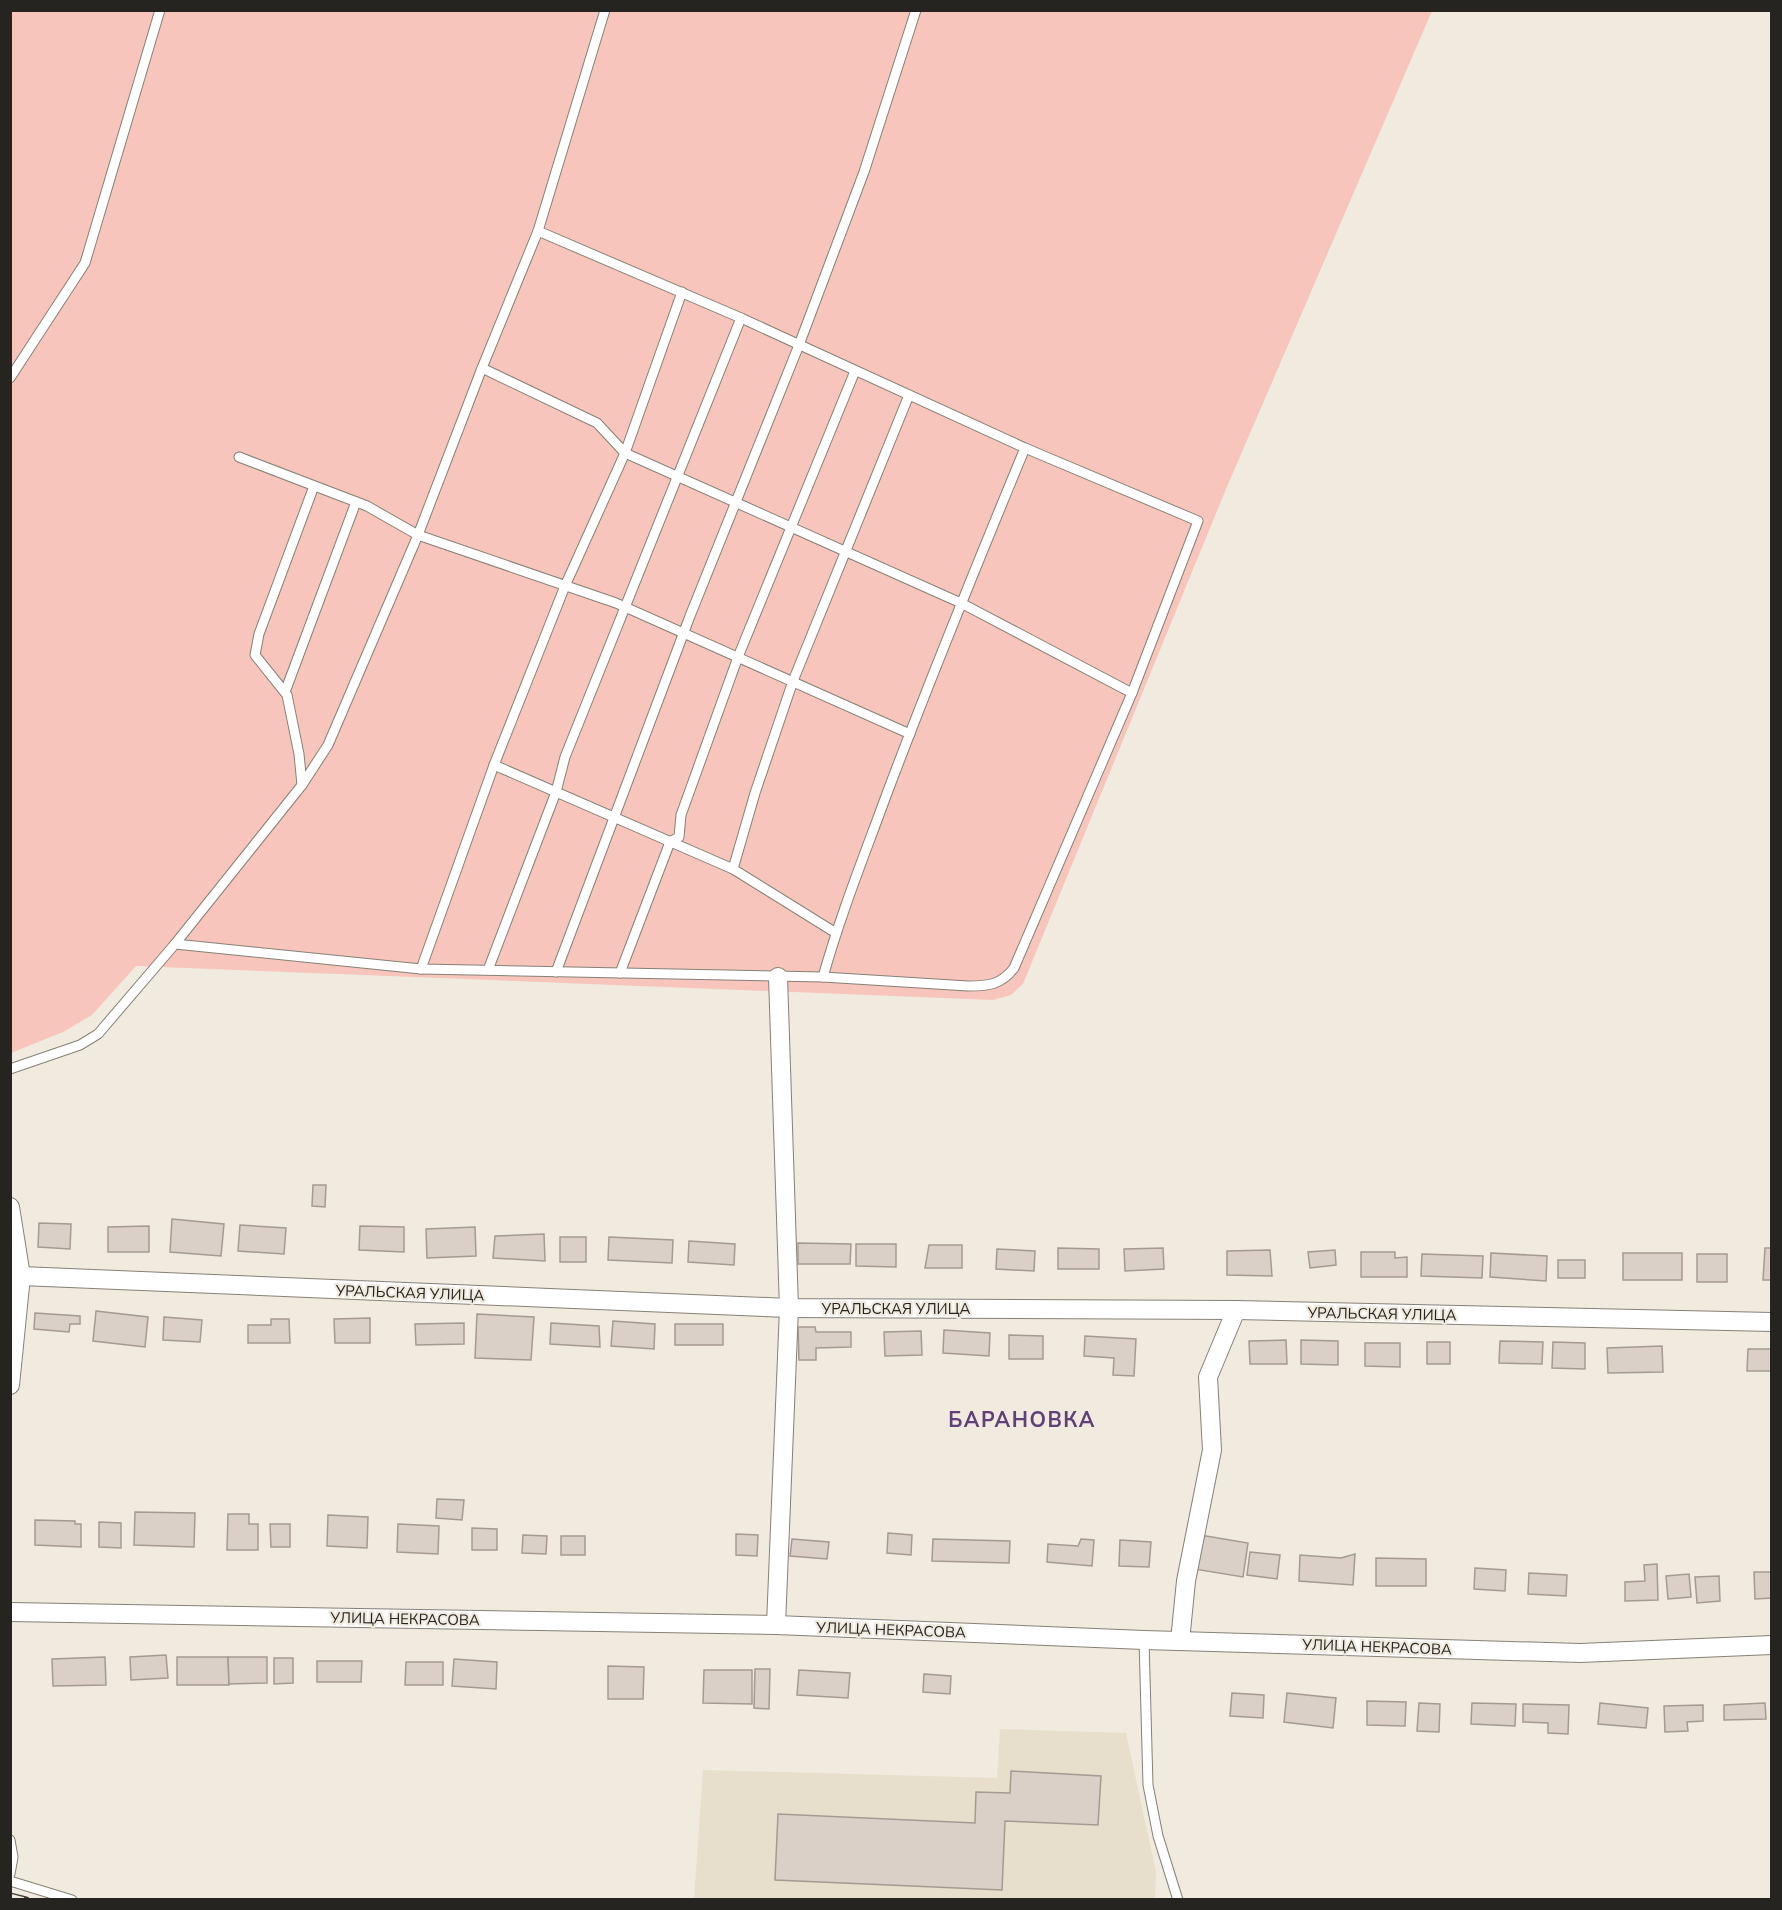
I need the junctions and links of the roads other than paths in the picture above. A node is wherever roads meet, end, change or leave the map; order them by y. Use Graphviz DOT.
graph roads {
  1 [pos="160,10"];
  2 [pos="605,10"];
  3 [pos="916,10"];
  4 [pos="538,231"];
  5 [pos="682,292"];
  6 [pos="741,318"];
  7 [pos="799,345"];
  8 [pos="482,368"];
  9 [pos="855,371"];
  10 [pos="10,378"];
  11 [pos="909,395"];
  12 [pos="1025,448"];
  13 [pos="625,453"];
  14 [pos="239,457"];
  15 [pos="676,476"];
  16 [pos="314,486"];
  17 [pos="356,502"];
  18 [pos="735,503"];
  19 [pos="792,528"];
  20 [pos="418,535"];
  21 [pos="844,552"];
  22 [pos="565,586"];
  23 [pos="961,603"];
  24 [pos="625,607"];
  25 [pos="684,633"];
  26 [pos="738,657"];
  27 [pos="793,681"];
  28 [pos="285,692"];
  29 [pos="1132,693"];
  30 [pos="910,734"];
  31 [pos="494,765"];
  32 [pos="302,785"];
  33 [pos="556,792"];
  34 [pos="615,818"];
  35 [pos="670,842"];
  36 [pos="733,869"];
  37 [pos="836,933"];
  38 [pos="175,944"];
  39 [pos="422,969"];
  40 [pos="488,970"];
  41 [pos="556,972"];
  42 [pos="620,973"];
  43 [pos="778,976"];
  44 [pos="824,977"];
  45 [pos="10,1069"];
  46 [pos="10,1207"];
  47 [pos="21,1276"];
  48 [pos="789,1308"];
  49 [pos="1236,1311"];
  50 [pos="1772,1322"];
  51 [pos="10,1385"];
  52 [pos="10,1612"];
  53 [pos="776,1625"];
  54 [pos="1144,1640"];
  55 [pos="1180,1641"];
  56 [pos="1772,1645"];
  57 [pos="10,1840"];
  58 [pos="10,1874"];
  59 [pos="10,1881"];
  60 [pos="72,1899"];
  61 [pos="1178,1899"];
  1 -- 10 [label="lane"];
  2 -- 4 [label="lane"];
  3 -- 7 [label="lane"];
  4 -- 5 [label="lane"];
  4 -- 8 [label="lane"];
  5 -- 6 [label="lane"];
  5 -- 13 [label="lane"];
  6 -- 7 [label="lane"];
  6 -- 15 [label="lane"];
  7 -- 9 [label="lane"];
  7 -- 18 [label="lane"];
  8 -- 13 [label="lane"];
  8 -- 20 [label="lane"];
  9 -- 11 [label="lane"];
  9 -- 19 [label="lane"];
  11 -- 12 [label="lane"];
  11 -- 21 [label="lane"];
  12 -- 23 [label="lane"];
  12 -- 29 [label="lane"];
  13 -- 15 [label="lane"];
  13 -- 22 [label="lane"];
  14 -- 16 [label="lane"];
  15 -- 18 [label="lane"];
  15 -- 24 [label="lane"];
  16 -- 17 [label="lane"];
  16 -- 28 [label="lane"];
  17 -- 20 [label="lane"];
  17 -- 28 [label="lane"];
  18 -- 19 [label="lane"];
  18 -- 25 [label="lane"];
  19 -- 21 [label="lane"];
  19 -- 26 [label="lane"];
  20 -- 22 [label="lane"];
  20 -- 32 [label="lane"];
  21 -- 23 [label="lane"];
  21 -- 27 [label="lane"];
  22 -- 24 [label="lane"];
  22 -- 31 [label="lane"];
  23 -- 29 [label="lane"];
  23 -- 30 [label="lane"];
  24 -- 25 [label="lane"];
  24 -- 33 [label="lane"];
  25 -- 26 [label="lane"];
  25 -- 34 [label="lane"];
  26 -- 27 [label="lane"];
  26 -- 35 [label="lane"];
  27 -- 30 [label="lane"];
  27 -- 36 [label="lane"];
  28 -- 32 [label="lane"];
  29 -- 44 [label="lane"];
  30 -- 37 [label="lane"];
  31 -- 33 [label="lane"];
  31 -- 39 [label="lane"];
  32 -- 38 [label="lane"];
  33 -- 34 [label="lane"];
  33 -- 40 [label="lane"];
  34 -- 35 [label="lane"];
  34 -- 41 [label="lane"];
  35 -- 36 [label="lane"];
  35 -- 42 [label="lane"];
  36 -- 37 [label="lane"];
  37 -- 44 [label="lane"];
  38 -- 39 [label="lane"];
  38 -- 45 [label="lane"];
  39 -- 40 [label="lane"];
  40 -- 41 [label="lane"];
  41 -- 42 [label="lane"];
  42 -- 43 [label="lane"];
  43 -- 44 [label="lane"];
  43 -- 48 [label="street"];
  46 -- 47 [label="street"];
  47 -- 48 [label="street, УРАЛЬСКАЯ УЛИЦА"];
  47 -- 51 [label="street"];
  48 -- 49 [label="street, УРАЛЬСКАЯ УЛИЦА"];
  48 -- 53 [label="street"];
  49 -- 50 [label="street, УРАЛЬСКАЯ УЛИЦА"];
  49 -- 55 [label="street"];
  52 -- 53 [label="street, УЛИЦА НЕКРАСОВА"];
  53 -- 54 [label="street, УЛИЦА НЕКРАСОВА"];
  54 -- 55 [label="street, УЛИЦА НЕКРАСОВА"];
  54 -- 61 [label="lane"];
  55 -- 56 [label="street, УЛИЦА НЕКРАСОВА"];
  57 -- 58 [label="lane"];
  59 -- 60 [label="lane"];
}
